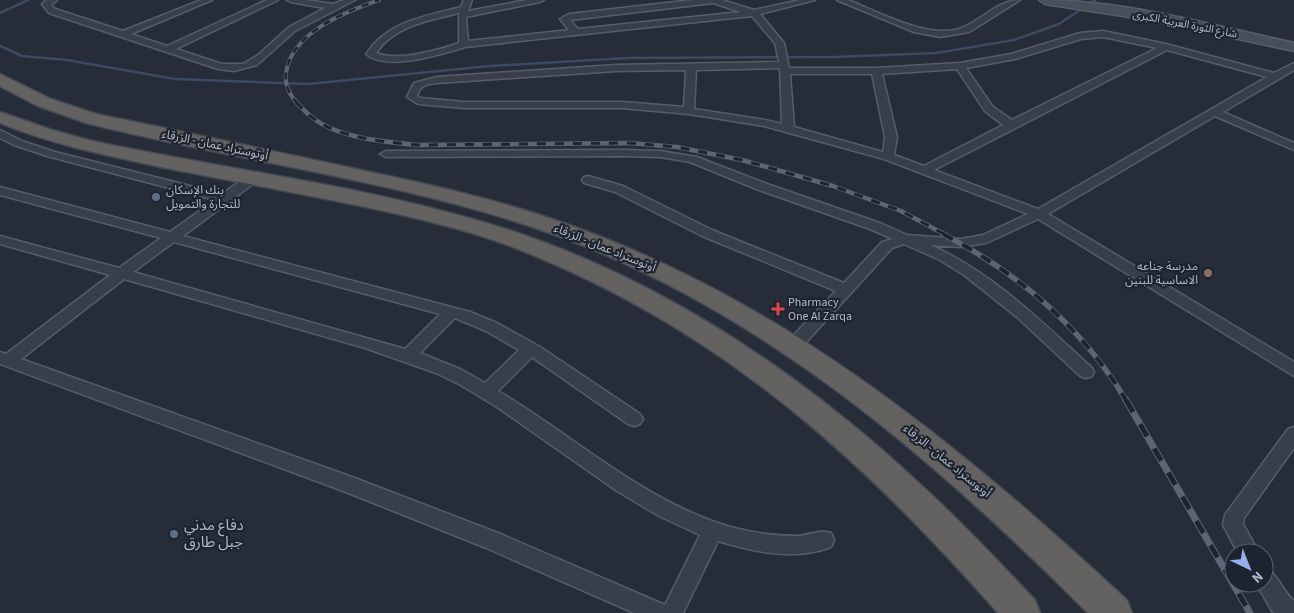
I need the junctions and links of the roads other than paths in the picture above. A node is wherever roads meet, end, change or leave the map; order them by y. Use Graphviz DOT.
graph roads {
  1 [pos="53,0"];
  2 [pos="208,0"];
  3 [pos="274,0"];
  4 [pos="291,0"];
  5 [pos="350,0"];
  6 [pos="540,0"];
  7 [pos="714,0"];
  8 [pos="811,0"];
  9 [pos="841,0"];
  10 [pos="1016,0"];
  11 [pos="1045,0"];
  12 [pos="1068,0"];
  13 [pos="1084,4"];
  14 [pos="334,7"];
  15 [pos="1102,7"];
  16 [pos="465,8"];
  17 [pos="754,13"];
  18 [pos="577,33"];
  19 [pos="124,34"];
  20 [pos="1259,39"];
  21 [pos="1294,43"];
  22 [pos="464,44"];
  23 [pos="1166,47"];
  24 [pos="1294,47"];
  25 [pos="168,49"];
  26 [pos="784,61"];
  27 [pos="1293,63"];
  28 [pos="960,66"];
  29 [pos="691,67"];
  30 [pos="876,71"];
  31 [pos="1277,77"];
  32 [pos="0,79"];
  33 [pos="689,111"];
  34 [pos="1215,112"];
  35 [pos="1011,125"];
  36 [pos="4,126"];
  37 [pos="788,128"];
  38 [pos="1294,147"];
  39 [pos="386,154"];
  40 [pos="888,157"];
  41 [pos="926,170"];
  42 [pos="253,178"];
  43 [pos="588,180"];
  44 [pos="0,191"];
  45 [pos="226,199"];
  46 [pos="1039,214"];
  47 [pos="172,237"];
  48 [pos="907,239"];
  49 [pos="0,240"];
  50 [pos="121,274"];
  51 [pos="846,289"];
  52 [pos="452,312"];
  53 [pos="794,344"];
  54 [pos="530,349"];
  55 [pos="407,356"];
  56 [pos="4,360"];
  57 [pos="1294,370"];
  58 [pos="1086,372"];
  59 [pos="486,392"];
  60 [pos="634,419"];
  61 [pos="1294,434"];
  62 [pos="713,531"];
  63 [pos="824,540"];
  64 [pos="1243,543"];
  65 [pos="1273,593"];
  66 [pos="659,613"];
  67 [pos="672,613"];
  68 [pos="1022,613"];
  69 [pos="1114,613"];
  70 [pos="1292,613"];
  1 -- 19 [label="street"];
  2 -- 19 [label="street"];
  3 -- 25 [label="street"];
  4 -- 14 [label="street"];
  5 -- 14 [label="street"];
  6 -- 16 [label="street"];
  7 -- 17 [label="street"];
  7 -- 18 [label="street"];
  8 -- 17 [label="street"];
  9 -- 10 [label="street"];
  11 -- 13 [label="main road, شارع الثورة العربية الكبرى"];
  12 -- 13 [label="main road, شارع الثورة العربية الكبرى"];
  13 -- 15 [label="main road, شارع الثورة العربية الكبرى"];
  14 -- 25 [label="street"];
  15 -- 20 [label="main road, شارع الثورة العربية الكبرى"];
  15 -- 21 [label="main road, شارع الثورة العربية الكبرى"];
  16 -- 22 [label="street"];
  16 -- 22 [label="street"];
  17 -- 18 [label="street"];
  17 -- 26 [label="street"];
  18 -- 22 [label="street"];
  19 -- 25 [label="street"];
  20 -- 24 [label="main road, شارع الثورة العربية الكبرى"];
  20 -- 27 [label="main road"];
  23 -- 28 [label="street"];
  23 -- 31 [label="street"];
  23 -- 35 [label="street"];
  26 -- 29 [label="street"];
  26 -- 30 [label="street"];
  26 -- 37 [label="street"];
  27 -- 31 [label="street"];
  28 -- 30 [label="street"];
  28 -- 35 [label="street"];
  29 -- 33 [label="street"];
  29 -- 33 [label="street"];
  30 -- 40 [label="street"];
  31 -- 34 [label="street"];
  32 -- 53 [label="highway, أوتوستراد عمان - الزرقاء"];
  33 -- 37 [label="street"];
  34 -- 38 [label="street"];
  34 -- 46 [label="street"];
  35 -- 41 [label="street"];
  36 -- 42 [label="highway, أوتوستراد عمان - الزرقاء"];
  36 -- 45 [label="street"];
  37 -- 40 [label="street"];
  39 -- 48 [label="street"];
  40 -- 41 [label="street"];
  41 -- 46 [label="street"];
  42 -- 45 [label="street"];
  42 -- 68 [label="highway, أوتوستراد عمان - الزرقاء"];
  43 -- 51 [label="street"];
  44 -- 47 [label="street"];
  45 -- 47 [label="street"];
  46 -- 48 [label="street"];
  46 -- 57 [label="street"];
  47 -- 50 [label="street"];
  47 -- 52 [label="street"];
  48 -- 51 [label="street"];
  48 -- 58 [label="street"];
  49 -- 50 [label="street"];
  50 -- 55 [label="street"];
  50 -- 56 [label="street"];
  51 -- 53 [label="street"];
  52 -- 54 [label="street"];
  52 -- 55 [label="street"];
  53 -- 69 [label="highway, أوتوستراد عمان - الزرقاء"];
  54 -- 59 [label="street"];
  54 -- 60 [label="street"];
  55 -- 59 [label="street"];
  56 -- 66 [label="street"];
  59 -- 62 [label="street"];
  61 -- 64 [label="street"];
  62 -- 63 [label="street"];
  62 -- 67 [label="street"];
  65 -- 70 [label="street"];
}
